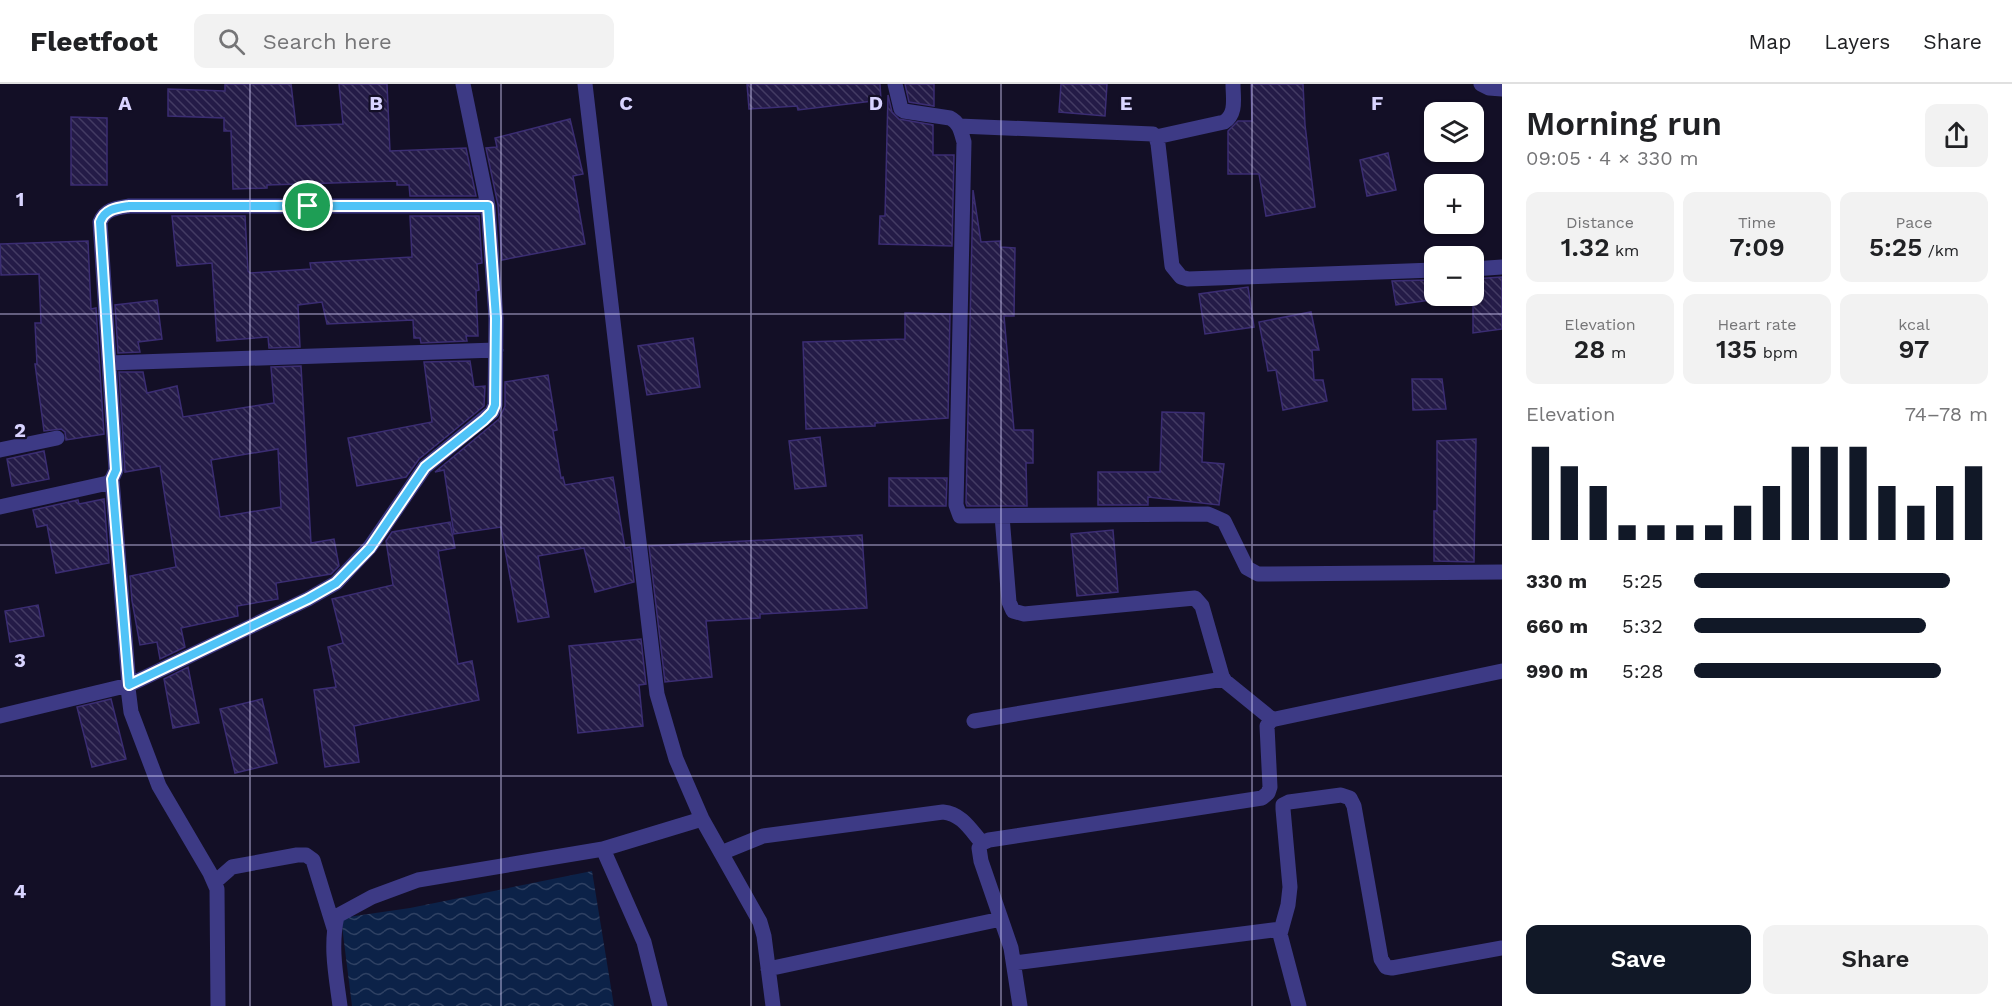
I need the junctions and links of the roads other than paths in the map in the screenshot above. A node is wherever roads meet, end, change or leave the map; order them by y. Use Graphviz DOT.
graph roads {
  1 [pos="463,84"];
  2 [pos="585,84"];
  3 [pos="895,84"];
  4 [pos="1233,84"];
  5 [pos="1481,84"];
  6 [pos="1502,88"];
  7 [pos="959,126"];
  8 [pos="1156,136"];
  9 [pos="488,206"];
  10 [pos="1502,267"];
  11 [pos="1484,268"];
  12 [pos="1424,270"];
  13 [pos="496,350"];
  14 [pos="109,363"];
  15 [pos="57,438"];
  16 [pos="0,450"];
  17 [pos="112,479"];
  18 [pos="0,507"];
  19 [pos="1002,516"];
  20 [pos="1502,572"];
  21 [pos="1502,671"];
  22 [pos="1223,679"];
  23 [pos="129,685"];
  24 [pos="0,716"];
  25 [pos="1273,720"];
  26 [pos="974,721"];
  27 [pos="702,819"];
  28 [pos="982,843"];
  29 [pos="603,849"];
  30 [pos="721,853"];
  31 [pos="215,882"];
  32 [pos="1001,919"];
  33 [pos="334,928"];
  34 [pos="1281,929"];
  35 [pos="1502,948"];
  36 [pos="1014,963"];
  37 [pos="768,969"];
  38 [pos="218,1006"];
  39 [pos="340,1006"];
  40 [pos="660,1006"];
  41 [pos="773,1006"];
  42 [pos="1020,1006"];
  43 [pos="1299,1006"];
  1 -- 9 [label="street"];
  2 -- 27 [label="street"];
  3 -- 7 [label="street"];
  4 -- 8 [label="street"];
  5 -- 6 [label="street"];
  7 -- 8 [label="street"];
  7 -- 19 [label="street"];
  8 -- 12 [label="street"];
  9 -- 13 [label="street"];
  9 -- 14 [label="street"];
  10 -- 11 [label="street"];
  13 -- 14 [label="street"];
  13 -- 23 [label="street"];
  14 -- 17 [label="street"];
  15 -- 16 [label="street"];
  17 -- 18 [label="street"];
  17 -- 23 [label="street"];
  19 -- 20 [label="street"];
  19 -- 22 [label="street"];
  21 -- 25 [label="street"];
  22 -- 25 [label="street"];
  22 -- 26 [label="street"];
  23 -- 24 [label="street"];
  23 -- 31 [label="street"];
  25 -- 28 [label="street"];
  27 -- 29 [label="street"];
  27 -- 30 [label="street"];
  28 -- 30 [label="street"];
  28 -- 32 [label="street"];
  29 -- 33 [label="street"];
  29 -- 40 [label="street"];
  30 -- 37 [label="street"];
  31 -- 33 [label="street"];
  31 -- 38 [label="street"];
  32 -- 36 [label="street"];
  32 -- 37 [label="street"];
  33 -- 39 [label="street"];
  34 -- 35 [label="street"];
  34 -- 36 [label="street"];
  34 -- 43 [label="street"];
  36 -- 42 [label="street"];
  37 -- 41 [label="street"];
}
